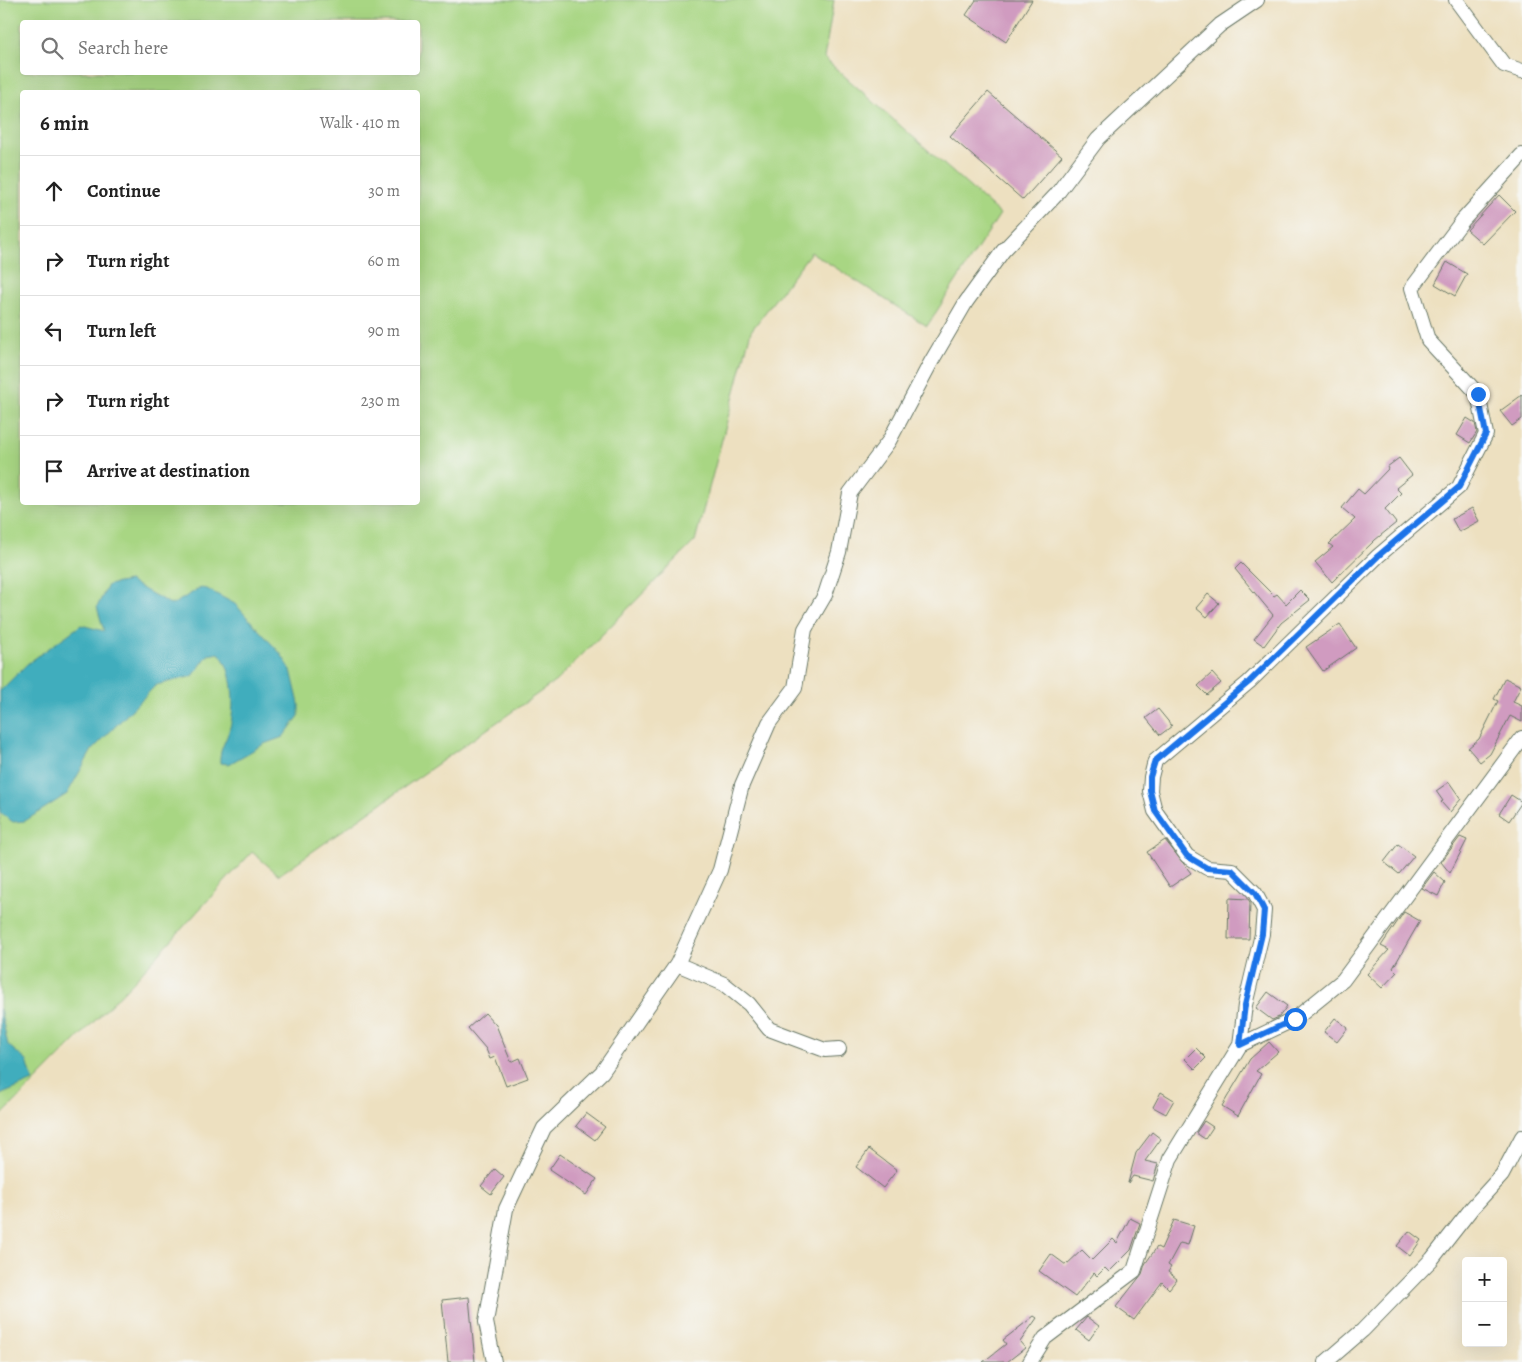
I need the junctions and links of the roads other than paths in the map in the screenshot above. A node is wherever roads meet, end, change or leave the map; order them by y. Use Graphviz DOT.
graph roads {
  1 [pos="1257,0"];
  2 [pos="1456,0"];
  3 [pos="1522,71"];
  4 [pos="1522,155"];
  5 [pos="1522,738"];
  6 [pos="677,964"];
  7 [pos="1240,1045"];
  8 [pos="839,1049"];
  9 [pos="1522,1137"];
  10 [pos="494,1362"];
  11 [pos="1030,1362"];
  12 [pos="1326,1362"];
  1 -- 6 [label="street"];
  2 -- 3 [label="street"];
  4 -- 7 [label="street"];
  5 -- 7 [label="street"];
  6 -- 8 [label="street"];
  6 -- 10 [label="street"];
  7 -- 11 [label="street"];
  9 -- 12 [label="street"];
}
